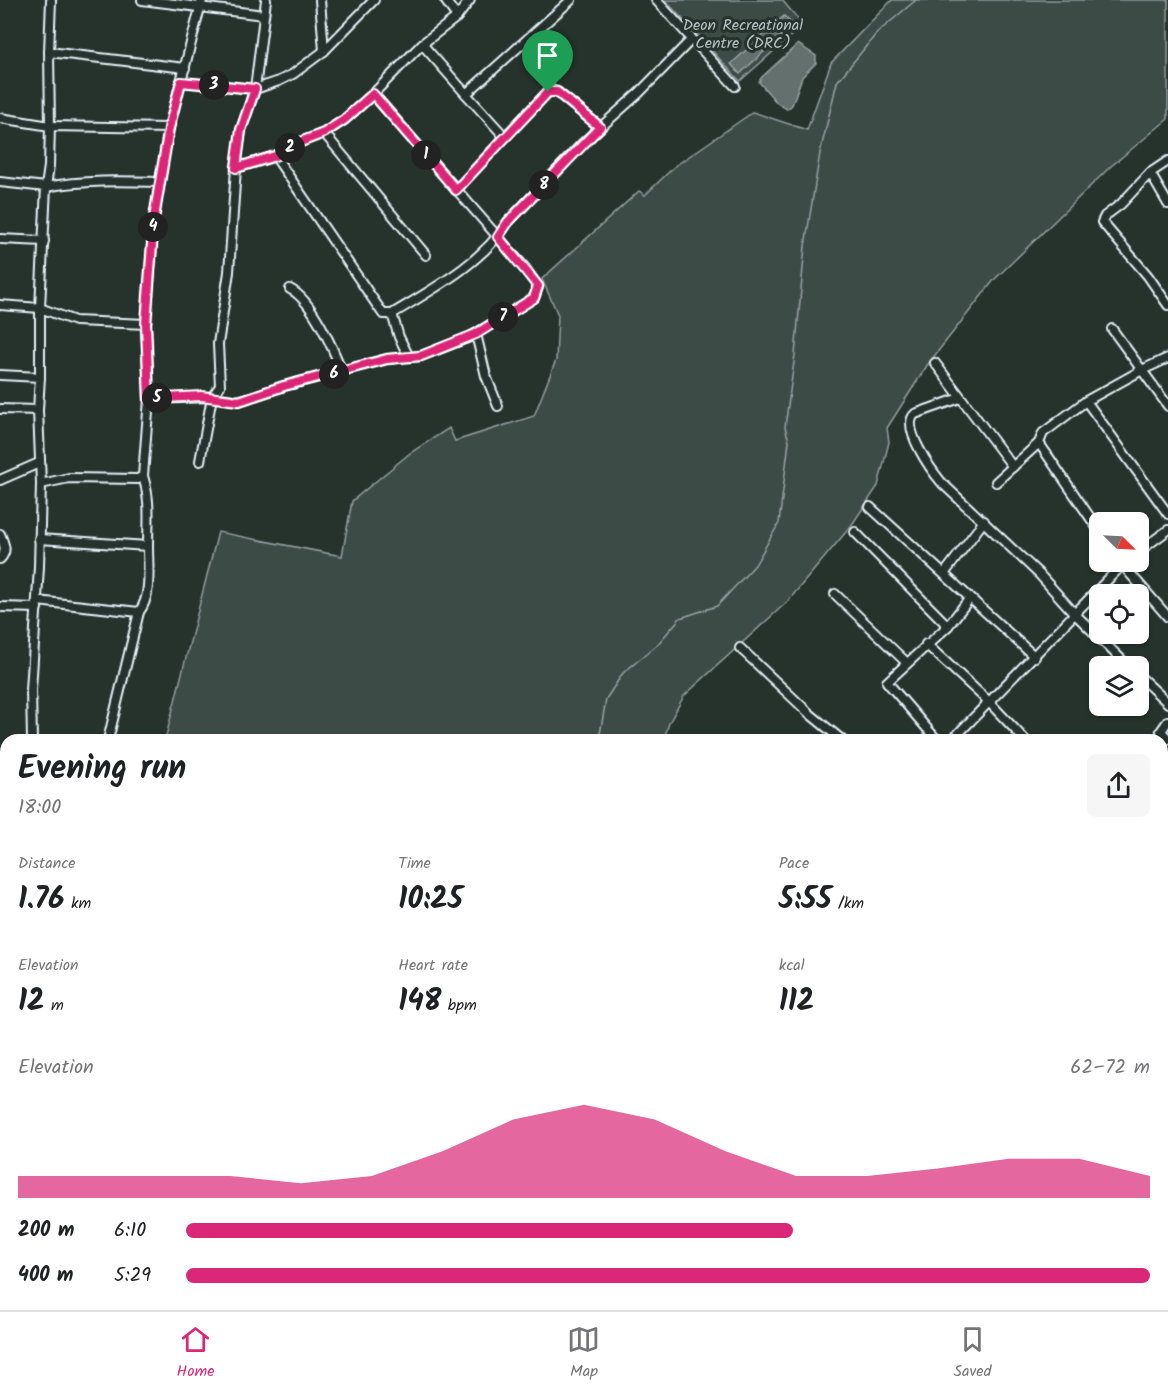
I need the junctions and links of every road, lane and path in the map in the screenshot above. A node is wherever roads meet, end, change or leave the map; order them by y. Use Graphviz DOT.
graph roads {
  1 [pos="51,0"];
  2 [pos="142,0"];
  3 [pos="266,0"];
  4 [pos="320,0"];
  5 [pos="374,0"];
  6 [pos="444,0"];
  7 [pos="470,0"];
  8 [pos="571,0"];
  9 [pos="656,0"];
  10 [pos="201,4"];
  11 [pos="264,15"];
  12 [pos="457,17"];
  13 [pos="692,39"];
  14 [pos="423,44"];
  15 [pos="324,51"];
  16 [pos="49,52"];
  17 [pos="184,68"];
  18 [pos="181,82"];
  19 [pos="735,86"];
  20 [pos="255,89"];
  21 [pos="373,94"];
  22 [pos="466,94"];
  23 [pos="0,118"];
  24 [pos="50,126"];
  25 [pos="600,127"];
  26 [pos="169,128"];
  27 [pos="324,133"];
  28 [pos="505,137"];
  29 [pos="275,156"];
  30 [pos="1168,161"];
  31 [pos="236,168"];
  32 [pos="1150,172"];
  33 [pos="0,182"];
  34 [pos="160,182"];
  35 [pos="46,187"];
  36 [pos="456,190"];
  37 [pos="1168,204"];
  38 [pos="498,237"];
  39 [pos="0,239"];
  40 [pos="44,241"];
  41 [pos="426,255"];
  42 [pos="290,289"];
  43 [pos="0,305"];
  44 [pos="1168,305"];
  45 [pos="40,308"];
  46 [pos="392,314"];
  47 [pos="146,324"];
  48 [pos="1112,330"];
  49 [pos="476,334"];
  50 [pos="409,357"];
  51 [pos="1168,358"];
  52 [pos="936,363"];
  53 [pos="1142,370"];
  54 [pos="342,372"];
  55 [pos="0,375"];
  56 [pos="40,377"];
  57 [pos="212,397"];
  58 [pos="960,398"];
  59 [pos="149,399"];
  60 [pos="1086,401"];
  61 [pos="498,406"];
  62 [pos="1168,406"];
  63 [pos="0,410"];
  64 [pos="38,410"];
  65 [pos="1039,443"];
  66 [pos="200,461"];
  67 [pos="39,463"];
  68 [pos="1013,467"];
  69 [pos="143,476"];
  70 [pos="0,480"];
  71 [pos="996,482"];
  72 [pos="41,484"];
  73 [pos="870,507"];
  74 [pos="1168,514"];
  75 [pos="1089,516"];
  76 [pos="984,521"];
  77 [pos="1168,530"];
  78 [pos="855,532"];
  79 [pos="0,534"];
  80 [pos="39,539"];
  81 [pos="1149,544"];
  82 [pos="148,546"];
  83 [pos="0,559"];
  84 [pos="1113,572"];
  85 [pos="1130,572"];
  86 [pos="944,574"];
  87 [pos="835,594"];
  88 [pos="970,598"];
  89 [pos="37,604"];
  90 [pos="0,607"];
  91 [pos="139,612"];
  92 [pos="1074,613"];
  93 [pos="1168,617"];
  94 [pos="948,626"];
  95 [pos="926,644"];
  96 [pos="740,648"];
  97 [pos="1118,656"];
  98 [pos="1035,657"];
  99 [pos="907,663"];
  100 [pos="1149,685"];
  101 [pos="989,702"];
  102 [pos="1168,703"];
  103 [pos="1168,721"];
  104 [pos="32,734"];
  105 [pos="109,734"];
  106 [pos="835,734"];
  107 [pos="932,734"];
  108 [pos="958,734"];
  109 [pos="1019,734"];
  110 [pos="1164,734"];
  1 -- 16 [label="street"];
  2 -- 10 [label="street"];
  3 -- 11 [label="street"];
  4 -- 15 [label="street"];
  5 -- 15 [label="street"];
  6 -- 12 [label="street"];
  7 -- 12 [label="street"];
  8 -- 22 [label="street"];
  9 -- 13 [label="street"];
  10 -- 11 [label="street"];
  10 -- 17 [label="street"];
  11 -- 20 [label="street"];
  12 -- 14 [label="street"];
  13 -- 19 [label="street"];
  13 -- 25 [label="street"];
  14 -- 21 [label="street"];
  14 -- 22 [label="street"];
  15 -- 20 [label="street"];
  16 -- 17 [label="street"];
  16 -- 24 [label="street"];
  17 -- 18 [label="street"];
  18 -- 20 [label="street"];
  18 -- 26 [label="street"];
  20 -- 31 [label="street"];
  21 -- 27 [label="street"];
  21 -- 36 [label="street"];
  22 -- 28 [label="street"];
  23 -- 24 [label="street"];
  24 -- 26 [label="street"];
  24 -- 35 [label="street"];
  25 -- 28 [label="street"];
  25 -- 38 [label="street"];
  26 -- 34 [label="street"];
  27 -- 29 [label="street"];
  27 -- 41 [label="street"];
  28 -- 36 [label="street"];
  29 -- 31 [label="street"];
  29 -- 46 [label="street"];
  30 -- 32 [label="street"];
  31 -- 57 [label="street"];
  32 -- 37 [label="street"];
  32 -- 44 [label="street"];
  33 -- 35 [label="street"];
  34 -- 35 [label="street"];
  34 -- 47 [label="street"];
  35 -- 40 [label="street"];
  36 -- 38 [label="street"];
  38 -- 46 [label="street"];
  38 -- 49 [label="street"];
  39 -- 40 [label="street"];
  40 -- 45 [label="street"];
  42 -- 54 [label="street"];
  43 -- 45 [label="street"];
  45 -- 47 [label="street"];
  45 -- 56 [label="street"];
  46 -- 50 [label="street"];
  47 -- 59 [label="street"];
  48 -- 53 [label="street"];
  49 -- 50 [label="street"];
  49 -- 61 [label="street"];
  50 -- 54 [label="street"];
  51 -- 53 [label="street"];
  52 -- 58 [label="street"];
  53 -- 60 [label="street"];
  53 -- 62 [label="street"];
  54 -- 57 [label="street"];
  55 -- 56 [label="street"];
  56 -- 64 [label="street"];
  57 -- 59 [label="street"];
  57 -- 66 [label="street"];
  58 -- 68 [label="street"];
  58 -- 76 [label="street"];
  59 -- 69 [label="street"];
  60 -- 65 [label="street"];
  60 -- 74 [label="street"];
  63 -- 64 [label="street"];
  64 -- 67 [label="street"];
  65 -- 68 [label="street"];
  65 -- 75 [label="street"];
  67 -- 70 [label="street"];
  67 -- 72 [label="street"];
  68 -- 71 [label="street"];
  69 -- 72 [label="street"];
  69 -- 82 [label="street"];
  72 -- 80 [label="street"];
  73 -- 86 [label="street"];
  76 -- 86 [label="street"];
  76 -- 92 [label="street"];
  77 -- 81 [label="street"];
  78 -- 94 [label="street"];
  79 -- 83 [label="street"];
  80 -- 82 [label="street"];
  80 -- 89 [label="street"];
  82 -- 91 [label="street"];
  84 -- 92 [label="street"];
  85 -- 93 [label="street"];
  86 -- 88 [label="street"];
  87 -- 99 [label="street"];
  88 -- 94 [label="street"];
  88 -- 98 [label="street"];
  89 -- 90 [label="street"];
  89 -- 91 [label="street"];
  89 -- 104 [label="street"];
  91 -- 105 [label="street"];
  92 -- 97 [label="street"];
  92 -- 98 [label="street"];
  94 -- 95 [label="street"];
  95 -- 99 [label="street"];
  95 -- 101 [label="street"];
  96 -- 106 [label="street"];
  98 -- 101 [label="street"];
  99 -- 107 [label="street"];
  100 -- 102 [label="street"];
  101 -- 108 [label="street"];
  101 -- 109 [label="street"];
  103 -- 110 [label="street"];
}
